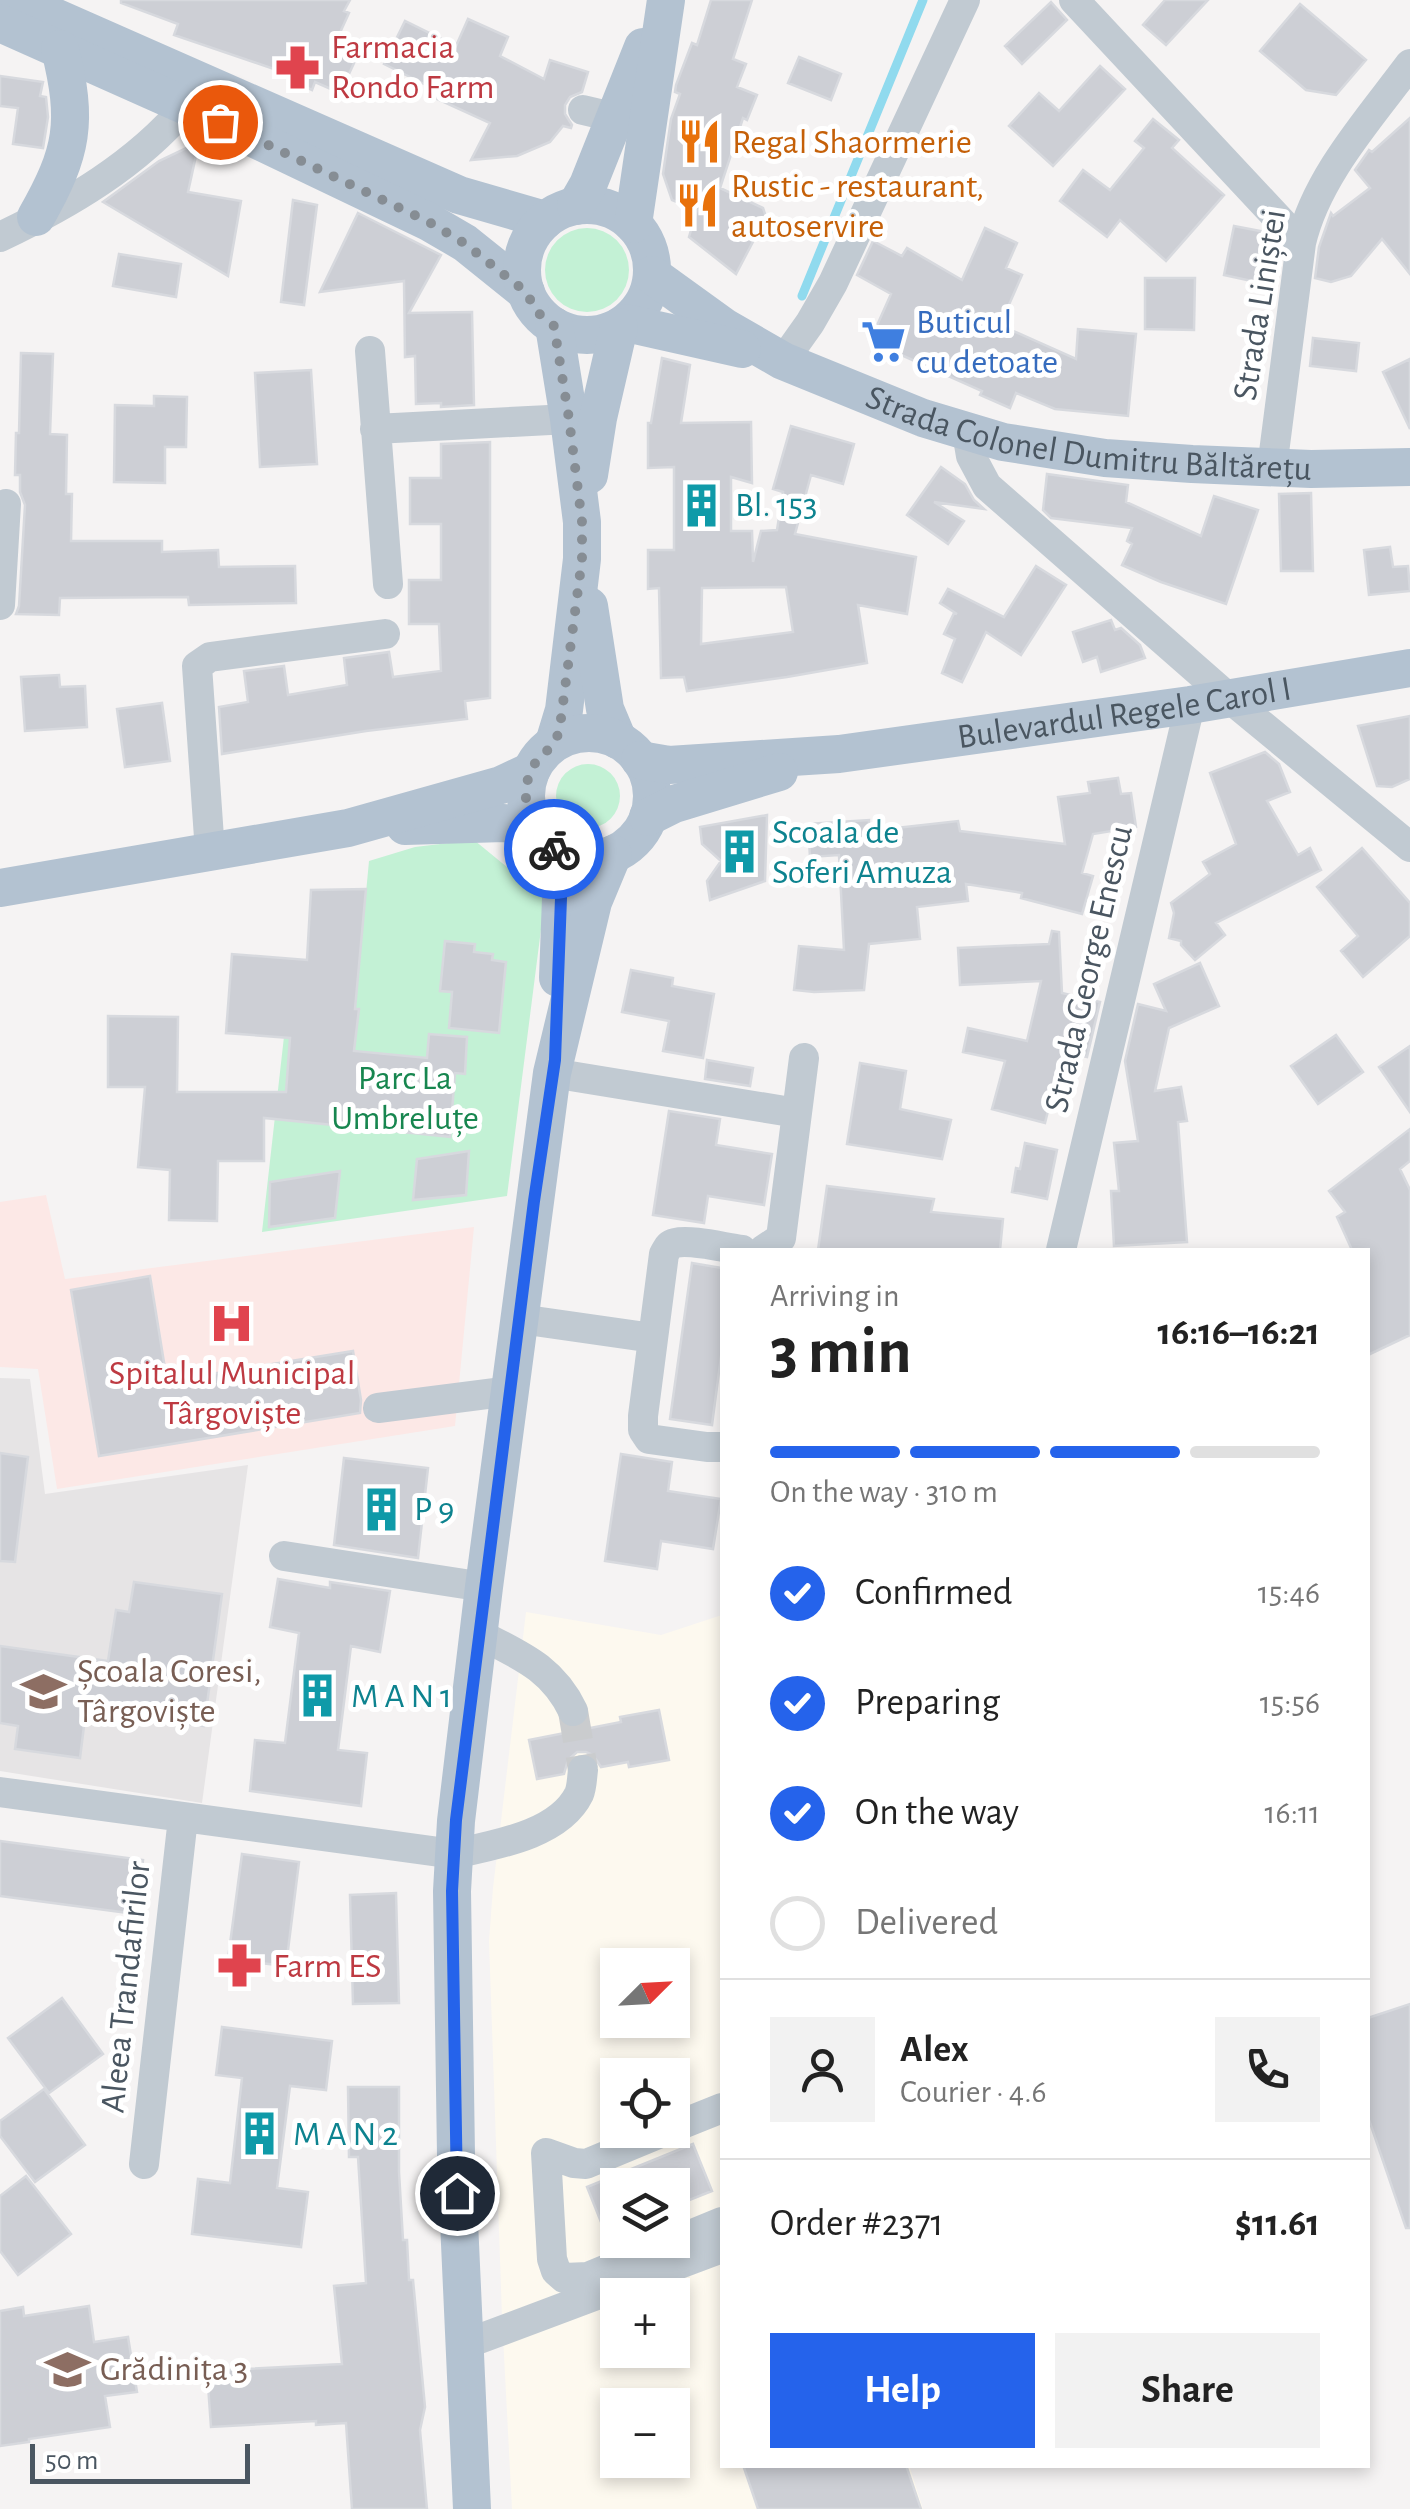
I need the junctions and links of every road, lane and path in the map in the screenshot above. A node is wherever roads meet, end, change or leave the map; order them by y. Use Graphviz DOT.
graph roads {
  1 [pos="16,0"];
  2 [pos="664,0"];
  3 [pos="965,0"];
  4 [pos="1074,0"];
  5 [pos="0,23"];
  6 [pos="60,49"];
  7 [pos="1410,64"];
  8 [pos="186,106"];
  9 [pos="625,120"];
  10 [pos="482,202"];
  11 [pos="561,213"];
  12 [pos="36,217"];
  13 [pos="632,224"];
  14 [pos="0,236"];
  15 [pos="464,243"];
  16 [pos="1301,243"];
  17 [pos="652,275"];
  18 [pos="526,292"];
  19 [pos="622,325"];
  20 [pos="554,326"];
  21 [pos="370,351"];
  22 [pos="781,360"];
  23 [pos="569,419"];
  24 [pos="375,429"];
  25 [pos="966,432"];
  26 [pos="1410,467"];
  27 [pos="1272,468"];
  28 [pos="6,504"];
  29 [pos="582,540"];
  30 [pos="388,584"];
  31 [pos="0,605"];
  32 [pos="385,634"];
  33 [pos="1410,668"];
  34 [pos="1229,698"];
  35 [pos="1190,705"];
  36 [pos="628,750"];
  37 [pos="839,754"];
  38 [pos="543,757"];
  39 [pos="648,817"];
  40 [pos="348,828"];
  41 [pos="547,840"];
  42 [pos="1410,847"];
  43 [pos="210,852"];
  44 [pos="613,854"];
  45 [pos="0,888"];
  46 [pos="804,1058"];
  47 [pos="554,1067"];
  48 [pos="797,1113"];
  49 [pos="726,1248"];
  50 [pos="766,1248"];
  51 [pos="1062,1248"];
  52 [pos="520,1319"];
  53 [pos="653,1338"];
  54 [pos="511,1391"];
  55 [pos="378,1408"];
  56 [pos="720,1447"];
  57 [pos="284,1556"];
  58 [pos="484,1587"];
  59 [pos="479,1634"];
  60 [pos="573,1710"];
  61 [pos="583,1770"];
  62 [pos="0,1792"];
  63 [pos="183,1818"];
  64 [pos="454,1854"];
  65 [pos="720,2109"];
  66 [pos="690,2121"];
  67 [pos="624,2148"];
  68 [pos="144,2164"];
  69 [pos="720,2223"];
  70 [pos="720,2249"];
  71 [pos="463,2346"];
  72 [pos="472,2509"];
  1 -- 10 [label="main road"];
  2 -- 9 [label="main road"];
  3 -- 22 [label="street"];
  4 -- 16 [label="street"];
  5 -- 6 [label="main road"];
  6 -- 8 [label="main road"];
  6 -- 12 [label="main road"];
  7 -- 16 [label="street, Strada Liniștei"];
  8 -- 12 [label="street"];
  8 -- 15 [label="main road"];
  9 -- 11 [label="main road"];
  9 -- 13 [label="main road"];
  10 -- 11 [label="main road"];
  10 -- 15 [label="street"];
  11 -- 13 [label="main road"];
  11 -- 18 [label="main road"];
  12 -- 14 [label="street"];
  13 -- 17 [label="main road"];
  15 -- 18 [label="main road"];
  16 -- 27 [label="street, Strada Liniștei"];
  17 -- 19 [label="main road"];
  17 -- 22 [label="main road, Strada Colonel Dumitru Băltărețu"];
  18 -- 20 [label="main road"];
  19 -- 20 [label="main road"];
  19 -- 22 [label="main road, Strada Colonel Dumitru Băltărețu"];
  19 -- 29 [label="main road"];
  20 -- 23 [label="main road"];
  21 -- 24 [label="street"];
  22 -- 25 [label="main road, Strada Colonel Dumitru Băltărețu"];
  23 -- 24 [label="street"];
  23 -- 29 [label="main road"];
  24 -- 30 [label="street"];
  25 -- 27 [label="main road, Strada Colonel Dumitru Băltărețu"];
  25 -- 34 [label="street"];
  26 -- 27 [label="main road, Strada Colonel Dumitru Băltărețu"];
  28 -- 31 [label="street"];
  29 -- 36 [label="main road"];
  29 -- 38 [label="main road"];
  32 -- 43 [label="street"];
  33 -- 34 [label="main road, Bulevardul Regele Carol I"];
  34 -- 35 [label="main road, Bulevardul Regele Carol I"];
  34 -- 42 [label="street"];
  35 -- 37 [label="main road, Bulevardul Regele Carol I"];
  35 -- 51 [label="street, Strada George Enescu"];
  36 -- 37 [label="main road, Bulevardul Regele Carol I"];
  36 -- 38 [label="main road"];
  36 -- 39 [label="main road"];
  37 -- 39 [label="main road, Bulevardul Regele Carol I"];
  38 -- 40 [label="main road"];
  38 -- 41 [label="main road"];
  39 -- 44 [label="main road"];
  40 -- 41 [label="main road"];
  40 -- 43 [label="main road"];
  41 -- 44 [label="main road"];
  41 -- 47 [label="main road"];
  43 -- 45 [label="main road"];
  44 -- 47 [label="main road"];
  46 -- 48 [label="street"];
  47 -- 48 [label="street"];
  47 -- 52 [label="main road"];
  48 -- 50 [label="street"];
  49 -- 53 [label="street"];
  52 -- 53 [label="street"];
  52 -- 54 [label="main road"];
  53 -- 56 [label="street"];
  54 -- 55 [label="street"];
  54 -- 58 [label="main road"];
  57 -- 58 [label="street"];
  58 -- 59 [label="main road"];
  59 -- 60 [label="street"];
  59 -- 64 [label="main road"];
  61 -- 64 [label="street, Aleea Trandafirilor"];
  62 -- 63 [label="street, Aleea Trandafirilor"];
  63 -- 64 [label="street, Aleea Trandafirilor"];
  63 -- 68 [label="street, Aleea Trandafirilor"];
  64 -- 71 [label="main road"];
  65 -- 66 [label="street"];
  67 -- 69 [label="street"];
  70 -- 71 [label="street"];
  71 -- 72 [label="main road"];
}
